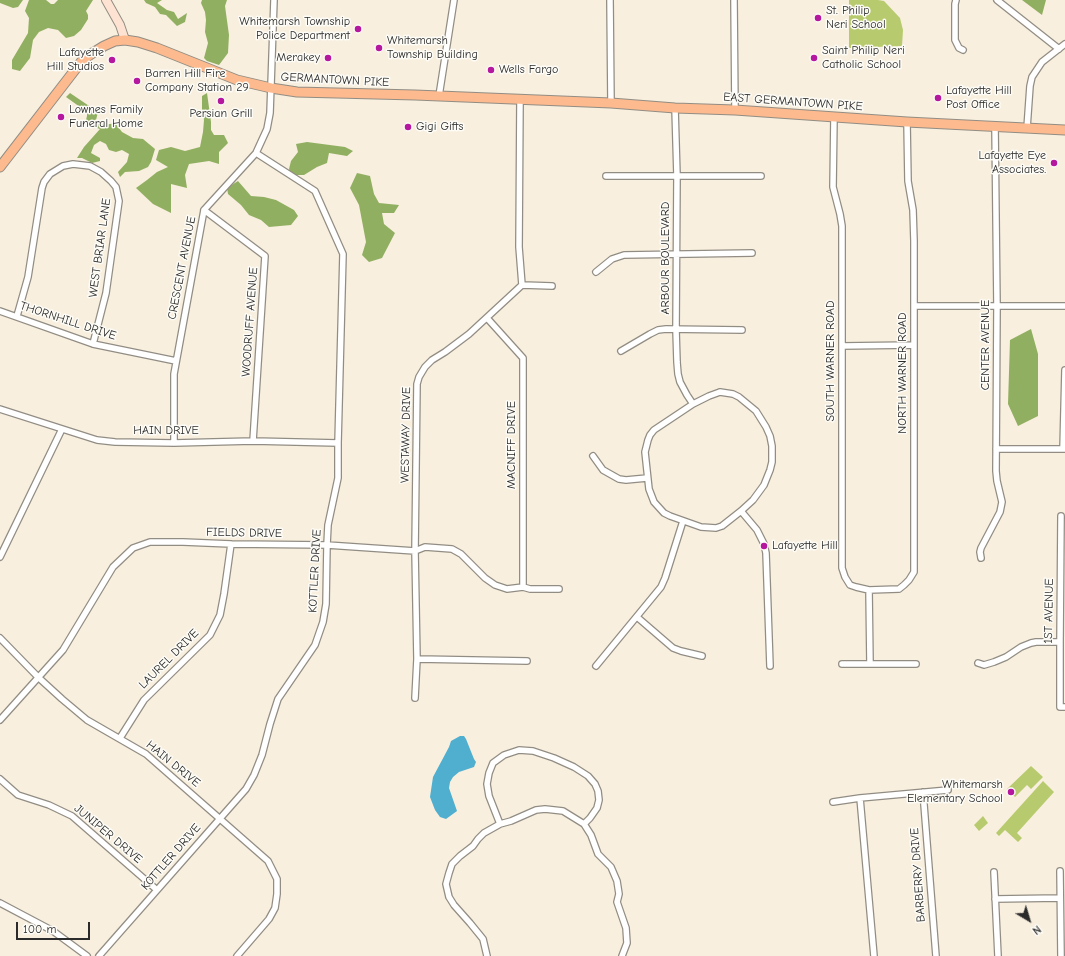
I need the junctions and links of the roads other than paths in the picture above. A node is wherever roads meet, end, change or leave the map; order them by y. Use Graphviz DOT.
graph roads {
  1 [pos="106,0"];
  2 [pos="274,0"];
  3 [pos="454,0"];
  4 [pos="610,0"];
  5 [pos="734,0"];
  6 [pos="956,0"];
  7 [pos="997,0"];
  8 [pos="125,40"];
  9 [pos="1065,44"];
  10 [pos="1059,49"];
  11 [pos="963,50"];
  12 [pos="271,88"];
  13 [pos="439,96"];
  14 [pos="520,100"];
  15 [pos="611,103"];
  16 [pos="675,108"];
  17 [pos="736,110"];
  18 [pos="834,117"];
  19 [pos="907,122"];
  20 [pos="995,126"];
  21 [pos="1027,128"];
  22 [pos="1065,130"];
  23 [pos="256,153"];
  24 [pos="0,167"];
  25 [pos="606,176"];
  26 [pos="677,176"];
  27 [pos="761,176"];
  28 [pos="204,210"];
  29 [pos="752,253"];
  30 [pos="677,254"];
  31 [pos="596,272"];
  32 [pos="522,285"];
  33 [pos="552,286"];
  34 [pos="914,306"];
  35 [pos="997,306"];
  36 [pos="1065,306"];
  37 [pos="0,311"];
  38 [pos="16,316"];
  39 [pos="487,318"];
  40 [pos="676,330"];
  41 [pos="742,330"];
  42 [pos="94,344"];
  43 [pos="914,345"];
  44 [pos="842,346"];
  45 [pos="621,351"];
  46 [pos="176,362"];
  47 [pos="1065,370"];
  48 [pos="693,404"];
  49 [pos="0,409"];
  50 [pos="62,429"];
  51 [pos="253,441"];
  52 [pos="174,443"];
  53 [pos="338,443"];
  54 [pos="996,449"];
  55 [pos="1064,449"];
  56 [pos="593,456"];
  57 [pos="647,478"];
  58 [pos="741,511"];
  59 [pos="1061,516"];
  60 [pos="683,521"];
  61 [pos="231,544"];
  62 [pos="327,545"];
  63 [pos="415,551"];
  64 [pos="0,557"];
  65 [pos="981,558"];
  66 [pos="523,587"];
  67 [pos="559,589"];
  68 [pos="869,590"];
  69 [pos="636,617"];
  70 [pos="0,638"];
  71 [pos="1060,642"];
  72 [pos="702,656"];
  73 [pos="417,659"];
  74 [pos="527,661"];
  75 [pos="978,663"];
  76 [pos="842,664"];
  77 [pos="870,664"];
  78 [pos="916,664"];
  79 [pos="596,666"];
  80 [pos="770,666"];
  81 [pos="39,678"];
  82 [pos="415,698"];
  83 [pos="1063,707"];
  84 [pos="0,720"];
  85 [pos="120,738"];
  86 [pos="0,779"];
  87 [pos="948,790"];
  88 [pos="923,792"];
  89 [pos="860,798"];
  90 [pos="833,802"];
  91 [pos="220,818"];
  92 [pos="500,824"];
  93 [pos="584,824"];
  94 [pos="1060,871"];
  95 [pos="994,872"];
  96 [pos="157,890"];
  97 [pos="1060,898"];
  98 [pos="995,899"];
  99 [pos="0,903"];
  100 [pos="87,956"];
  101 [pos="99,956"];
  102 [pos="237,956"];
  103 [pos="487,956"];
  104 [pos="622,956"];
  105 [pos="874,956"];
  106 [pos="936,956"];
  107 [pos="998,956"];
  108 [pos="1061,956"];
  1 -- 8 [label="street"];
  2 -- 12 [label="street, CRESCENT AVENUE"];
  3 -- 13 [label="street"];
  4 -- 15 [label="street"];
  5 -- 17 [label="street"];
  6 -- 11 [label="street"];
  7 -- 10 [label="street"];
  8 -- 12 [label="main road, GERMANTOWN PIKE"];
  8 -- 24 [label="main road, GERMANTOWN PIKE"];
  9 -- 10 [label="street"];
  10 -- 21 [label="street"];
  12 -- 13 [label="main road, GERMANTOWN PIKE"];
  12 -- 23 [label="street, CRESCENT AVENUE"];
  13 -- 14 [label="main road, GERMANTOWN PIKE"];
  14 -- 15 [label="main road, EAST GERMANTOWN PIKE"];
  14 -- 32 [label="street"];
  15 -- 16 [label="main road, EAST GERMANTOWN PIKE"];
  16 -- 17 [label="main road, EAST GERMANTOWN PIKE"];
  16 -- 26 [label="street, ARBOUR BOULEVARD"];
  17 -- 18 [label="main road, EAST GERMANTOWN PIKE"];
  18 -- 19 [label="main road, EAST GERMANTOWN PIKE"];
  18 -- 44 [label="street, SOUTH WARNER ROAD"];
  19 -- 20 [label="main road, EAST GERMANTOWN PIKE"];
  19 -- 34 [label="street, NORTH WARNER ROAD"];
  20 -- 21 [label="main road, EAST GERMANTOWN PIKE"];
  20 -- 35 [label="street, CENTER AVENUE"];
  21 -- 22 [label="main road, EAST GERMANTOWN PIKE"];
  23 -- 28 [label="street, CRESCENT AVENUE"];
  23 -- 53 [label="street, KOTTLER DRIVE"];
  25 -- 26 [label="street"];
  26 -- 27 [label="street"];
  26 -- 30 [label="street, ARBOUR BOULEVARD"];
  28 -- 46 [label="street, CRESCENT AVENUE"];
  28 -- 51 [label="street, WOODRUFF AVENUE"];
  29 -- 30 [label="street"];
  30 -- 31 [label="street"];
  30 -- 40 [label="street, ARBOUR BOULEVARD"];
  32 -- 33 [label="street"];
  32 -- 39 [label="street, WESTAWAY DRIVE"];
  34 -- 35 [label="street"];
  34 -- 43 [label="street, NORTH WARNER ROAD"];
  35 -- 36 [label="street"];
  35 -- 54 [label="street, CENTER AVENUE"];
  37 -- 38 [label="street, THORNHILL DRIVE"];
  38 -- 42 [label="street, THORNHILL DRIVE"];
  38 -- 42 [label="street, WEST BRIAR LANE"];
  39 -- 63 [label="street, WESTAWAY DRIVE"];
  39 -- 66 [label="street, MACNIFF DRIVE"];
  40 -- 41 [label="street"];
  40 -- 45 [label="street"];
  40 -- 48 [label="street, ARBOUR BOULEVARD"];
  42 -- 46 [label="street, THORNHILL DRIVE"];
  43 -- 44 [label="street"];
  43 -- 68 [label="street, NORTH WARNER ROAD"];
  44 -- 68 [label="street, SOUTH WARNER ROAD"];
  46 -- 52 [label="street, CRESCENT AVENUE"];
  47 -- 55 [label="street"];
  48 -- 57 [label="street"];
  48 -- 58 [label="street"];
  49 -- 50 [label="street, HAIN DRIVE"];
  50 -- 52 [label="street, HAIN DRIVE"];
  50 -- 64 [label="street"];
  51 -- 52 [label="street, HAIN DRIVE"];
  51 -- 53 [label="street, HAIN DRIVE"];
  53 -- 62 [label="street, KOTTLER DRIVE"];
  54 -- 55 [label="street"];
  54 -- 65 [label="street, CENTER AVENUE"];
  56 -- 57 [label="street"];
  57 -- 60 [label="street"];
  58 -- 60 [label="street"];
  58 -- 80 [label="street"];
  59 -- 71 [label="street, 1ST AVENUE"];
  60 -- 69 [label="street"];
  61 -- 62 [label="street, FIELDS DRIVE"];
  61 -- 81 [label="street, FIELDS DRIVE"];
  61 -- 85 [label="street, LAUREL DRIVE"];
  62 -- 63 [label="street, FIELDS DRIVE"];
  62 -- 91 [label="street, KOTTLER DRIVE"];
  63 -- 66 [label="street, FIELDS DRIVE"];
  63 -- 73 [label="street, WESTAWAY DRIVE"];
  66 -- 67 [label="street, FIELDS DRIVE"];
  68 -- 77 [label="street"];
  69 -- 72 [label="street"];
  69 -- 79 [label="street"];
  70 -- 81 [label="street, HAIN DRIVE"];
  71 -- 75 [label="street"];
  71 -- 83 [label="street, 1ST AVENUE"];
  73 -- 74 [label="street"];
  73 -- 82 [label="street, WESTAWAY DRIVE"];
  76 -- 77 [label="street"];
  77 -- 78 [label="street"];
  81 -- 84 [label="street, FIELDS DRIVE"];
  81 -- 85 [label="street, HAIN DRIVE"];
  85 -- 91 [label="street, HAIN DRIVE"];
  86 -- 96 [label="street, JUNIPER DRIVE"];
  87 -- 88 [label="street"];
  88 -- 89 [label="street"];
  88 -- 106 [label="street, BARBERRY DRIVE"];
  89 -- 90 [label="street"];
  89 -- 105 [label="street"];
  91 -- 96 [label="street, KOTTLER DRIVE"];
  91 -- 102 [label="street, HAIN DRIVE"];
  92 -- 93 [label="street"];
  92 -- 93 [label="street"];
  92 -- 103 [label="street"];
  93 -- 104 [label="street"];
  94 -- 97 [label="street"];
  95 -- 98 [label="street"];
  96 -- 101 [label="street, KOTTLER DRIVE"];
  97 -- 98 [label="street"];
  97 -- 108 [label="street"];
  98 -- 107 [label="street"];
  99 -- 100 [label="street"];
}
